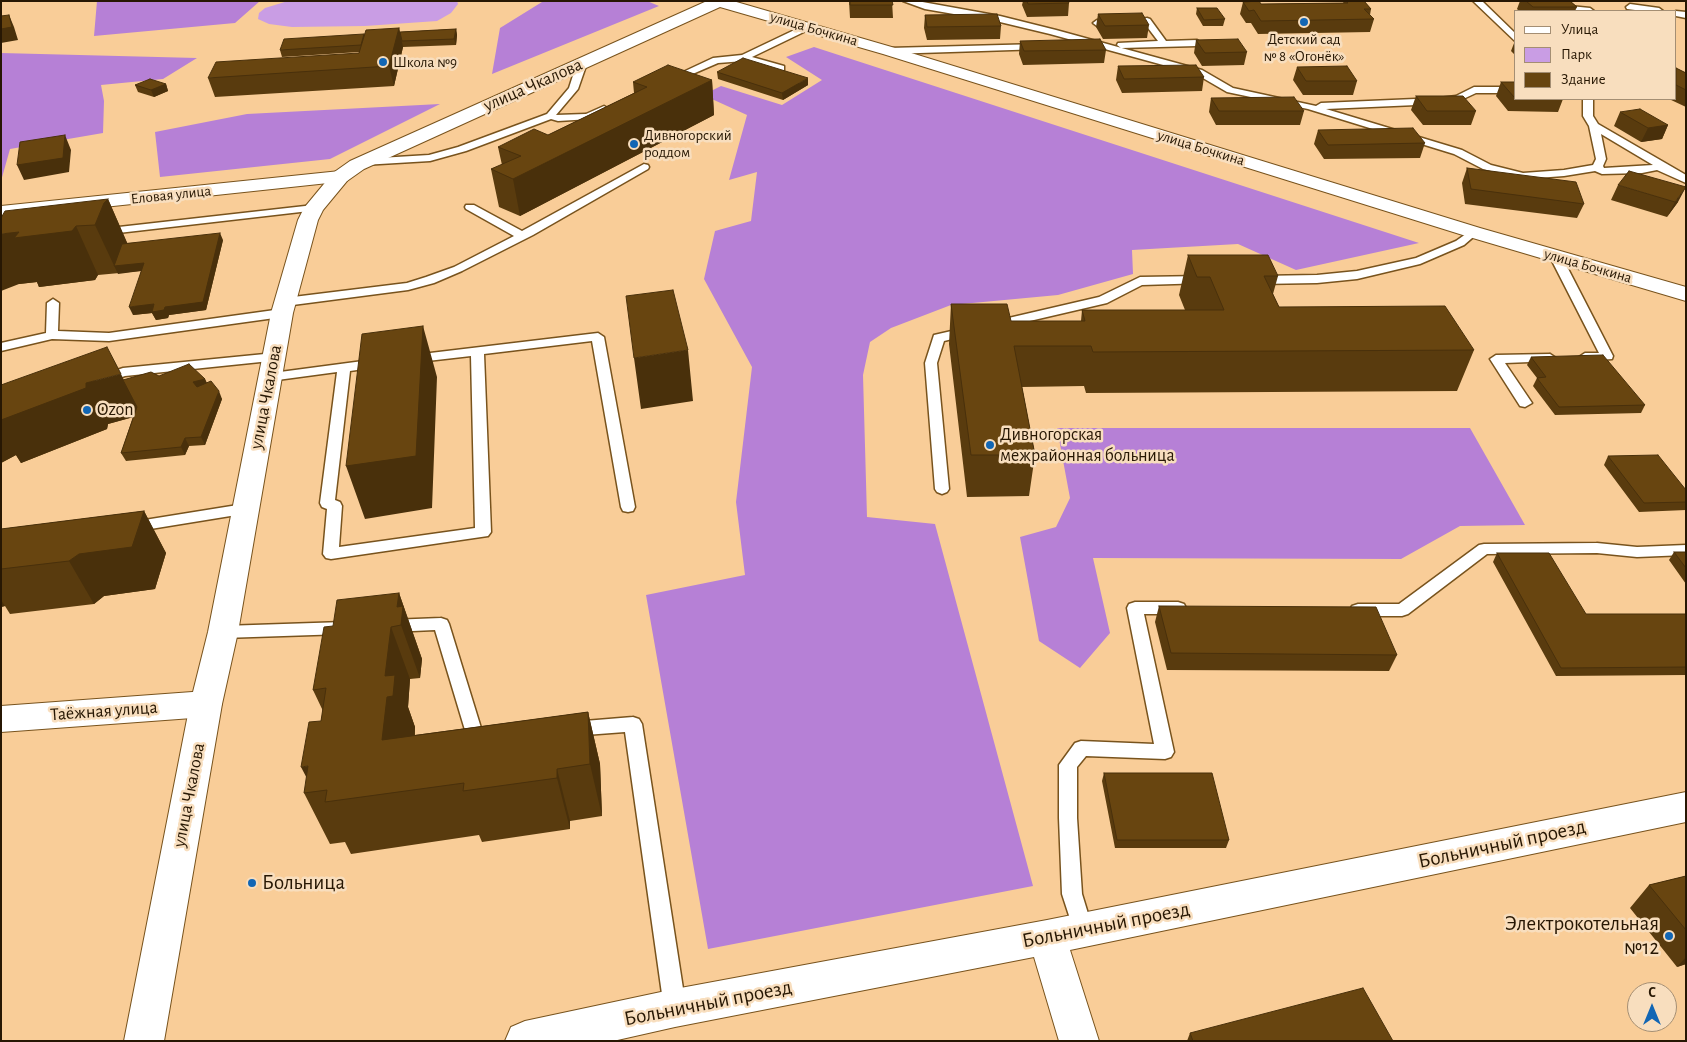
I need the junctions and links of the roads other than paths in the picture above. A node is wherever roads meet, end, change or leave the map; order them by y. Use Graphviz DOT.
graph roads {
  1 [pos="907,1"];
  2 [pos="1476,1"];
  3 [pos="718,2"];
  4 [pos="1627,6"];
  5 [pos="1570,9"];
  6 [pos="1580,10"];
  7 [pos="1653,10"];
  8 [pos="1097,23"];
  9 [pos="807,27"];
  10 [pos="1514,37"];
  11 [pos="1197,43"];
  12 [pos="1164,44"];
  13 [pos="1104,46"];
  14 [pos="1045,47"];
  15 [pos="1074,47"];
  16 [pos="889,51"];
  17 [pos="744,58"];
  18 [pos="582,63"];
  19 [pos="781,68"];
  20 [pos="1199,72"];
  21 [pos="1161,73"];
  22 [pos="665,82"];
  23 [pos="1514,90"];
  24 [pos="1588,100"];
  25 [pos="614,105"];
  26 [pos="1255,107"];
  27 [pos="1310,107"];
  28 [pos="550,116"];
  29 [pos="1594,126"];
  30 [pos="1408,136"];
  31 [pos="1372,137"];
  32 [pos="363,162"];
  33 [pos="644,167"];
  34 [pos="1597,167"];
  35 [pos="1672,172"];
  36 [pos="340,177"];
  37 [pos="1686,180"];
  38 [pos="470,207"];
  39 [pos="314,208"];
  40 [pos="1,212"];
  41 [pos="1473,232"];
  42 [pos="90,233"];
  43 [pos="523,236"];
  44 [pos="1556,257"];
  45 [pos="1219,280"];
  46 [pos="1248,280"];
  47 [pos="1686,294"];
  48 [pos="53,303"];
  49 [pos="283,308"];
  50 [pos="52,335"];
  51 [pos="1,347"];
  52 [pos="476,351"];
  53 [pos="272,367"];
  54 [pos="344,367"];
  55 [pos="86,385"];
  56 [pos="1525,403"];
  57 [pos="942,489"];
  58 [pos="628,507"];
  59 [pos="244,509"];
  60 [pos="121,529"];
  61 [pos="1686,550"];
  62 [pos="1194,608"];
  63 [pos="1343,610"];
  64 [pos="223,632"];
  65 [pos="206,704"];
  66 [pos="1,719"];
  67 [pos="554,730"];
  68 [pos="504,733"];
  69 [pos="1686,807"];
  70 [pos="1083,930"];
  71 [pos="1046,937"];
  72 [pos="675,1008"];
  73 [pos="144,1041"];
  74 [pos="525,1041"];
  75 [pos="1079,1041"];
  1 -- 13 [label="lane"];
  2 -- 10 [label="lane"];
  3 -- 9 [label="main road, улица Бочкина"];
  3 -- 18 [label="main road, улица Чкалова"];
  4 -- 7 [label="lane"];
  5 -- 6 [label="lane"];
  8 -- 12 [label="lane"];
  9 -- 16 [label="main road, улица Бочкина"];
  9 -- 17 [label="lane"];
  11 -- 12 [label="lane"];
  12 -- 13 [label="lane"];
  13 -- 15 [label="lane"];
  13 -- 20 [label="lane"];
  14 -- 16 [label="lane"];
  16 -- 41 [label="main road, улица Бочкина"];
  17 -- 19 [label="lane"];
  17 -- 22 [label="lane"];
  18 -- 28 [label="lane"];
  18 -- 32 [label="main road, улица Чкалова"];
  20 -- 21 [label="lane"];
  20 -- 27 [label="lane"];
  23 -- 27 [label="lane"];
  24 -- 29 [label="lane"];
  25 -- 28 [label="lane"];
  26 -- 27 [label="lane"];
  27 -- 30 [label="lane"];
  28 -- 32 [label="lane"];
  29 -- 34 [label="lane"];
  29 -- 35 [label="lane"];
  30 -- 31 [label="lane"];
  30 -- 34 [label="lane"];
  32 -- 36 [label="main road, улица Чкалова"];
  33 -- 43 [label="lane"];
  34 -- 35 [label="lane"];
  35 -- 37 [label="lane"];
  36 -- 39 [label="main road, улица Чкалова"];
  36 -- 40 [label="main road, Еловая улица"];
  38 -- 43 [label="lane"];
  39 -- 42 [label="lane"];
  39 -- 49 [label="main road, улица Чкалова"];
  41 -- 44 [label="main road, улица Бочкина"];
  41 -- 46 [label="lane"];
  43 -- 49 [label="lane"];
  44 -- 47 [label="main road, улица Бочкина"];
  44 -- 56 [label="lane"];
  45 -- 57 [label="lane"];
  48 -- 50 [label="lane"];
  49 -- 50 [label="lane"];
  49 -- 53 [label="main road, улица Чкалова"];
  50 -- 51 [label="lane"];
  52 -- 54 [label="lane"];
  52 -- 54 [label="lane"];
  52 -- 58 [label="lane"];
  53 -- 54 [label="lane"];
  53 -- 55 [label="lane"];
  53 -- 59 [label="main road, улица Чкалова"];
  59 -- 60 [label="lane"];
  59 -- 64 [label="main road, улица Чкалова"];
  61 -- 63 [label="lane"];
  62 -- 70 [label="lane"];
  64 -- 65 [label="main road, улица Чкалова"];
  64 -- 68 [label="lane"];
  65 -- 66 [label="main road, Таёжная улица"];
  65 -- 73 [label="main road, улица Чкалова"];
  67 -- 72 [label="lane"];
  69 -- 70 [label="main road, Больничный проезд"];
  70 -- 71 [label="main road, Больничный проезд"];
  71 -- 72 [label="main road, Больничный проезд"];
  71 -- 75 [label="main road"];
  72 -- 74 [label="main road, Больничный проезд"];
}
